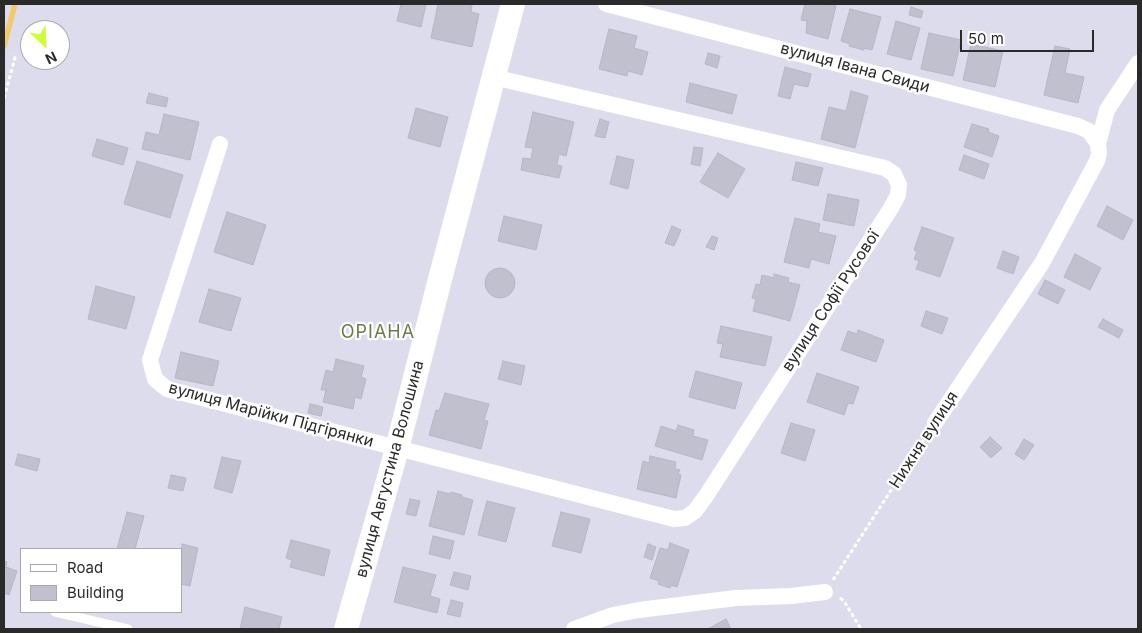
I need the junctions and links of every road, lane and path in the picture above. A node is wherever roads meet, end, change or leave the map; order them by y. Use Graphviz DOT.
graph roads {
  1 [pos="514,4"];
  2 [pos="606,4"];
  3 [pos="16,54"];
  4 [pos="1138,64"];
  5 [pos="493,77"];
  6 [pos="4,98"];
  7 [pos="220,144"];
  8 [pos="1098,144"];
  9 [pos="935,422"];
  10 [pos="397,449"];
  11 [pos="825,592"];
  12 [pos="59,613"];
  13 [pos="128,629"];
  14 [pos="346,629"];
  15 [pos="574,629"];
  16 [pos="861,629"];
  1 -- 5 [label="street, вулиця Августина Волошина"];
  2 -- 8 [label="street, вулиця Івана Свиди"];
  3 -- 6 [label="path"];
  4 -- 8 [label="street, Нижня вулиця"];
  5 -- 10 [label="street, вулиця Августина Волошина"];
  5 -- 10 [label="street, вулиця Софії Русової"];
  7 -- 10 [label="street, вулиця Марійки Підгірянки"];
  8 -- 9 [label="street, Нижня вулиця"];
  9 -- 11 [label="path, Нижня вулиця"];
  10 -- 14 [label="street, вулиця Августина Волошина"];
  11 -- 15 [label="street"];
  11 -- 16 [label="path"];
  12 -- 13 [label="lane"];
}
